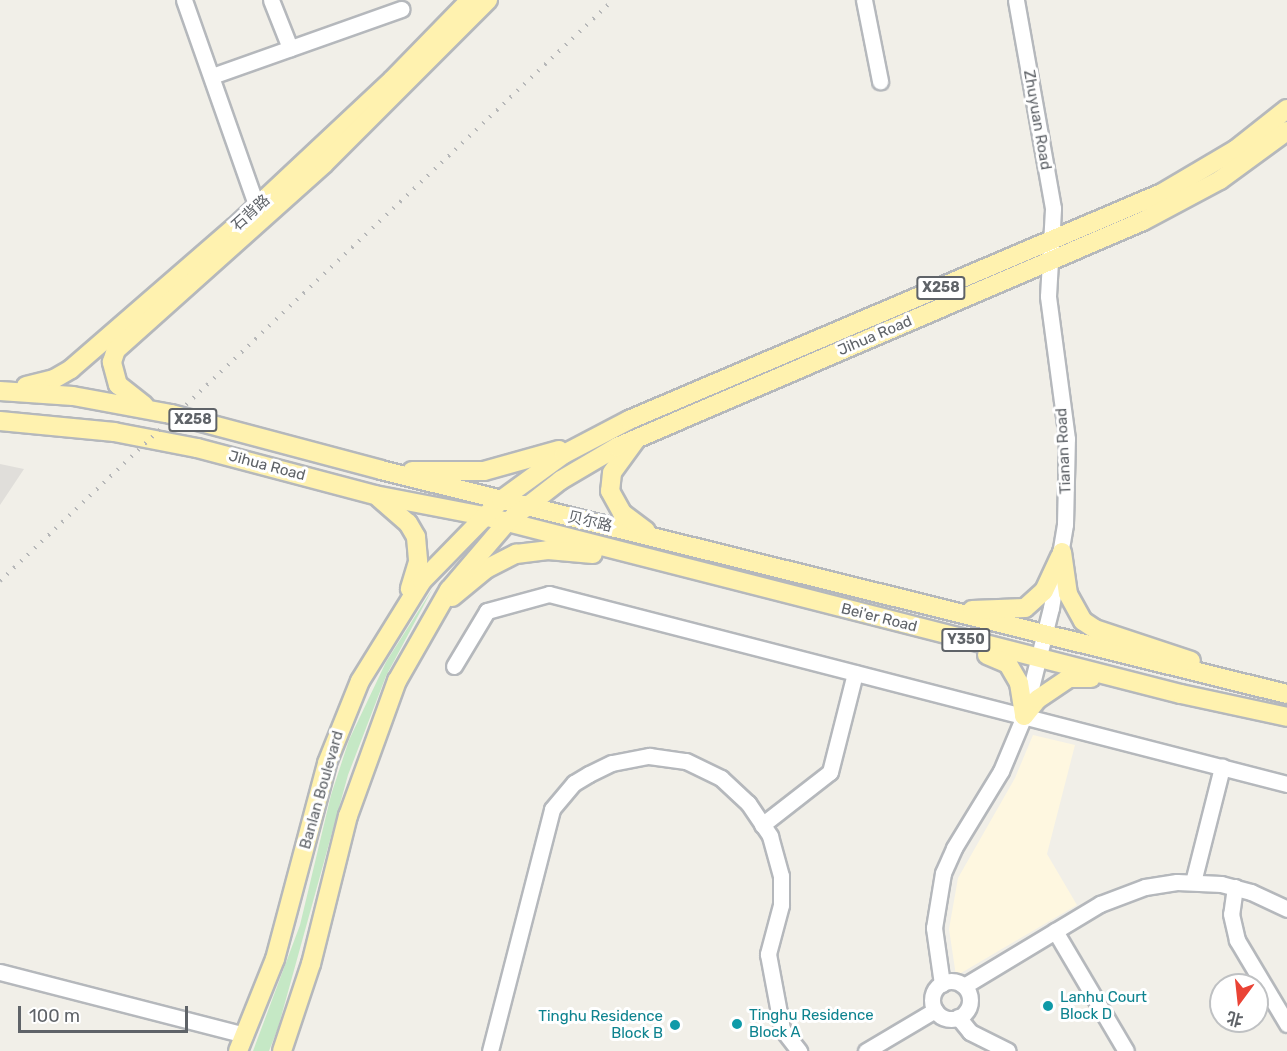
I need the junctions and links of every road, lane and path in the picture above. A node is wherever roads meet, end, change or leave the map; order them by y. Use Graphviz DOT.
graph roads {
  1 [pos="183,0"];
  2 [pos="272,0"];
  3 [pos="470,0"];
  4 [pos="488,0"];
  5 [pos="864,0"];
  6 [pos="1016,0"];
  7 [pos="401,9"];
  8 [pos="290,48"];
  9 [pos="212,76"];
  10 [pos="880,81"];
  11 [pos="1287,109"];
  12 [pos="1287,131"];
  13 [pos="257,207"];
  14 [pos="1051,241"];
  15 [pos="1050,261"];
  16 [pos="4,391"];
  17 [pos="151,409"];
  18 [pos="0,421"];
  19 [pos="637,438"];
  20 [pos="581,444"];
  21 [pos="381,470"];
  22 [pos="375,495"];
  23 [pos="501,500"];
  24 [pos="526,507"];
  25 [pos="484,516"];
  26 [pos="507,522"];
  27 [pos="655,537"];
  28 [pos="1062,552"];
  29 [pos="647,559"];
  30 [pos="405,604"];
  31 [pos="938,608"];
  32 [pos="434,612"];
  33 [pos="855,612"];
  34 [pos="1044,635"];
  35 [pos="1038,658"];
  36 [pos="454,666"];
  37 [pos="855,673"];
  38 [pos="1227,680"];
  39 [pos="1142,684"];
  40 [pos="1287,694"];
  41 [pos="1024,716"];
  42 [pos="1287,717"];
  43 [pos="1222,767"];
  44 [pos="1287,784"];
  45 [pos="762,825"];
  46 [pos="1193,882"];
  47 [pos="1235,887"];
  48 [pos="1287,909"];
  49 [pos="1055,931"];
  50 [pos="0,972"];
  51 [pos="942,984"];
  52 [pos="964,986"];
  53 [pos="935,1010"];
  54 [pos="958,1017"];
  55 [pos="1287,1024"];
  56 [pos="241,1043"];
  57 [pos="282,1051"];
  58 [pos="489,1051"];
  59 [pos="799,1051"];
  60 [pos="866,1051"];
  61 [pos="1008,1051"];
  62 [pos="1126,1051"];
  1 -- 9 [label="street"];
  2 -- 8 [label="street"];
  3 -- 13 [label="main road, 石背路"];
  4 -- 17 [label="main road, 石背路"];
  5 -- 10 [label="street"];
  6 -- 14 [label="street, Zhuyuan Road"];
  7 -- 8 [label="street"];
  8 -- 9 [label="street"];
  9 -- 13 [label="street"];
  11 -- 14 [label="main road, Jihua Road / X258"];
  12 -- 15 [label="main road, Jihua Road / X258"];
  13 -- 16 [label="main road, 石背路"];
  14 -- 15 [label="street, Tianan Road"];
  14 -- 20 [label="main road, Jihua Road / X258"];
  15 -- 19 [label="main road, Jihua Road / X258"];
  15 -- 28 [label="street, Tianan Road"];
  16 -- 17 [label="main road, Jihua Road / X258"];
  17 -- 21 [label="main road, Jihua Road / X258"];
  18 -- 22 [label="main road, Jihua Road / X258"];
  19 -- 24 [label="main road, Jihua Road / X258"];
  19 -- 27 [label="main road"];
  20 -- 21 [label="main road, X258"];
  20 -- 23 [label="main road, Banlan Boulevard"];
  21 -- 23 [label="main road, Jihua Road / X258"];
  22 -- 25 [label="main road, Jihua Road / X258"];
  22 -- 30 [label="main road"];
  23 -- 24 [label="main road, Jihua Road / X258"];
  23 -- 25 [label="main road, Banlan Boulevard"];
  24 -- 26 [label="main road, Jihua Road / X258"];
  24 -- 27 [label="main road, 贝尔路 / Y350"];
  25 -- 26 [label="main road, Jihua Road / X258"];
  25 -- 30 [label="main road, Banlan Boulevard"];
  26 -- 29 [label="main road, Bei'er Road / Y350"];
  26 -- 32 [label="main road"];
  27 -- 31 [label="main road, Bei'er Road / Y350"];
  28 -- 31 [label="main road"];
  28 -- 34 [label="street, Tianan Road"];
  28 -- 38 [label="main road"];
  29 -- 32 [label="main road"];
  29 -- 33 [label="main road, Bei'er Road / Y350"];
  30 -- 56 [label="main road, Banlan Boulevard"];
  31 -- 34 [label="main road, Bei'er Road / Y350"];
  32 -- 57 [label="main road"];
  33 -- 35 [label="main road, Bei'er Road / Y350"];
  33 -- 41 [label="main road"];
  34 -- 35 [label="street, Tianan Road"];
  34 -- 38 [label="main road, Bei'er Road / Y350"];
  35 -- 39 [label="main road, Bei'er Road / Y350"];
  35 -- 41 [label="street, Tianan Road"];
  36 -- 37 [label="street"];
  37 -- 41 [label="street"];
  37 -- 45 [label="street"];
  38 -- 40 [label="main road, Bei'er Road / Y350"];
  39 -- 41 [label="main road"];
  39 -- 42 [label="main road, Bei'er Road / Y350"];
  41 -- 43 [label="street"];
  41 -- 51 [label="street, Tianan Road"];
  43 -- 44 [label="street"];
  43 -- 46 [label="street"];
  45 -- 58 [label="street"];
  45 -- 59 [label="street"];
  46 -- 47 [label="street"];
  46 -- 49 [label="street"];
  47 -- 48 [label="street"];
  47 -- 55 [label="street"];
  49 -- 52 [label="street"];
  49 -- 62 [label="street"];
  50 -- 56 [label="street"];
  51 -- 52 [label="street"];
  51 -- 53 [label="street"];
  52 -- 54 [label="street"];
  53 -- 54 [label="street"];
  53 -- 60 [label="street"];
  54 -- 61 [label="street"];
}
